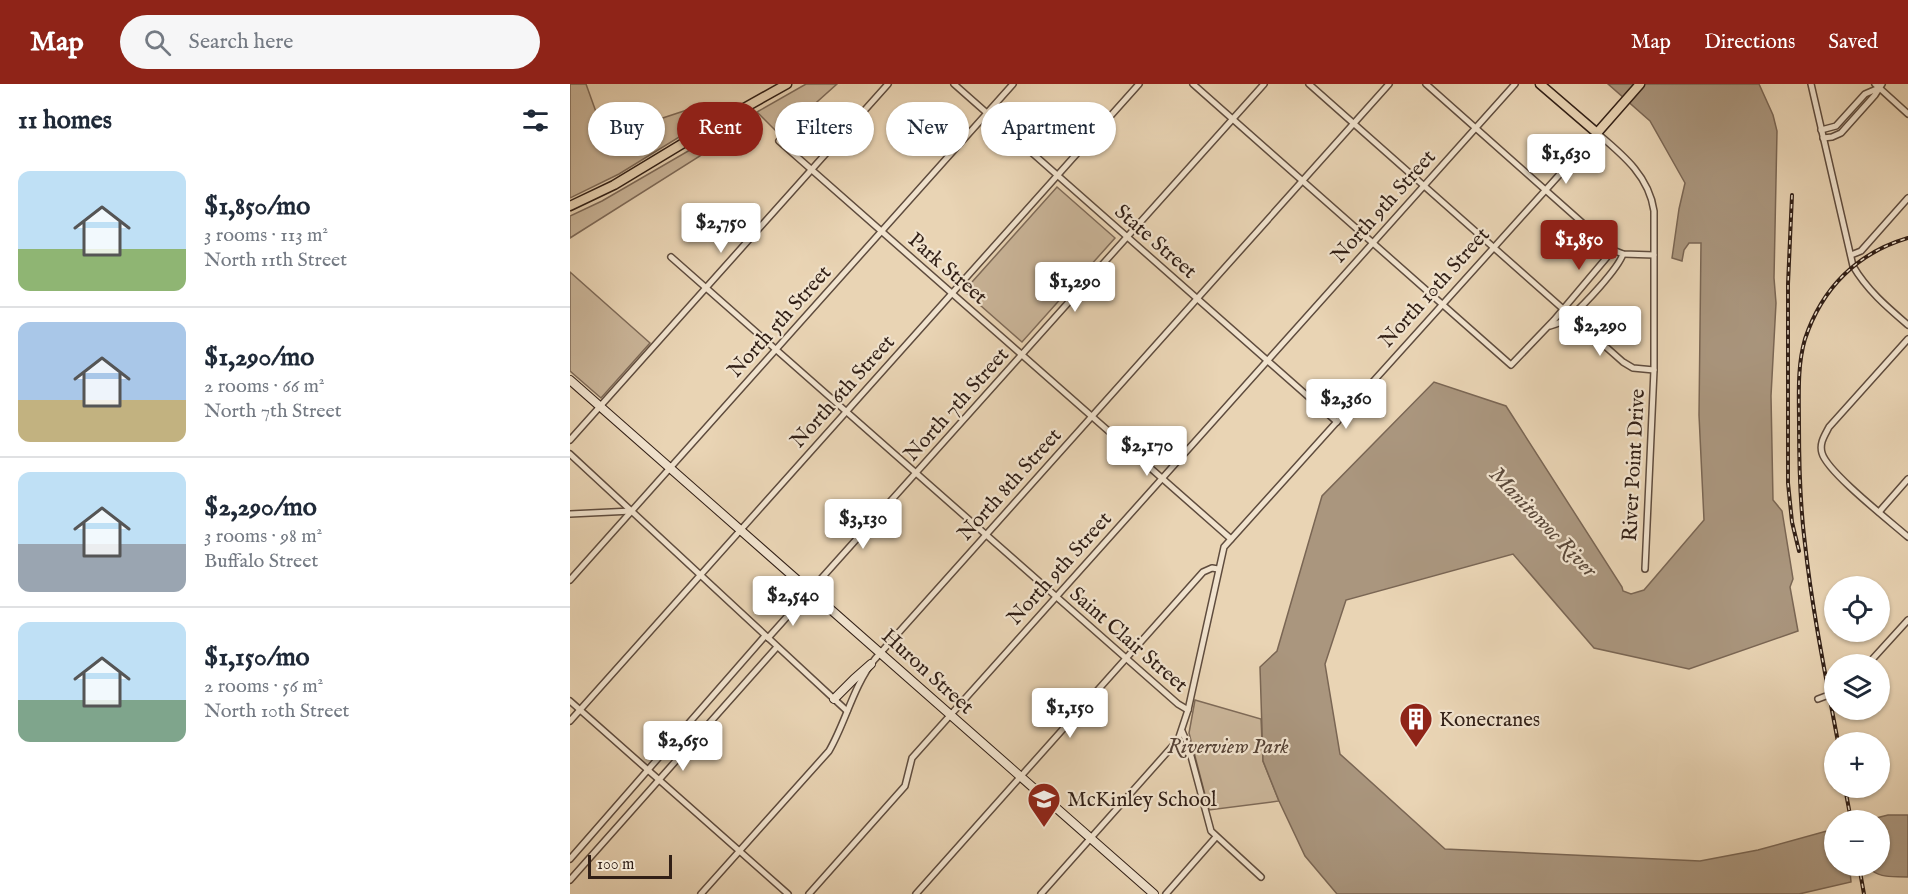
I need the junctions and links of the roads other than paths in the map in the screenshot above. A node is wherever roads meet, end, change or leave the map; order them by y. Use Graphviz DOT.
graph roads {
  1 [pos="787,84"];
  2 [pos="888,84"];
  3 [pos="954,84"];
  4 [pos="1013,84"];
  5 [pos="1139,84"];
  6 [pos="1192,84"];
  7 [pos="1264,84"];
  8 [pos="1309,84"];
  9 [pos="1389,84"];
  10 [pos="1426,84"];
  11 [pos="1515,84"];
  12 [pos="1540,84"];
  13 [pos="1640,84"];
  14 [pos="1811,84"];
  15 [pos="1878,85"];
  16 [pos="997,102"];
  17 [pos="981,108"];
  18 [pos="1908,114"];
  19 [pos="1232,119"];
  20 [pos="981,120"];
  21 [pos="1354,124"];
  22 [pos="1475,128"];
  23 [pos="1821,130"];
  24 [pos="1597,133"];
  25 [pos="1823,138"];
  26 [pos="796,156"];
  27 [pos="1036,156"];
  28 [pos="811,170"];
  29 [pos="1058,175"];
  30 [pos="1303,180"];
  31 [pos="1424,185"];
  32 [pos="1546,190"];
  33 [pos="1908,198"];
  34 [pos="570,206"];
  35 [pos="881,231"];
  36 [pos="1127,237"];
  37 [pos="1373,242"];
  38 [pos="1494,247"];
  39 [pos="1613,250"];
  40 [pos="1623,254"];
  41 [pos="1654,255"];
  42 [pos="1851,255"];
  43 [pos="671,257"];
  44 [pos="706,288"];
  45 [pos="951,294"];
  46 [pos="1197,299"];
  47 [pos="1443,304"];
  48 [pos="1563,308"];
  49 [pos="1571,315"];
  50 [pos="1908,325"];
  51 [pos="1548,326"];
  52 [pos="1908,339"];
  53 [pos="776,350"];
  54 [pos="1022,355"];
  55 [pos="1267,361"];
  56 [pos="1654,370"];
  57 [pos="570,380"];
  58 [pos="600,407"];
  59 [pos="846,412"];
  60 [pos="1091,417"];
  61 [pos="1337,422"];
  62 [pos="570,440"];
  63 [pos="570,454"];
  64 [pos="670,468"];
  65 [pos="916,473"];
  66 [pos="1162,478"];
  67 [pos="1908,479"];
  68 [pos="632,511"];
  69 [pos="1879,512"];
  70 [pos="570,514"];
  71 [pos="740,530"];
  72 [pos="986,534"];
  73 [pos="1908,537"];
  74 [pos="1231,540"];
  75 [pos="1645,568"];
  76 [pos="1218,569"];
  77 [pos="699,575"];
  78 [pos="570,580"];
  79 [pos="810,591"];
  80 [pos="1056,597"];
  81 [pos="1908,620"];
  82 [pos="767,637"];
  83 [pos="777,647"];
  84 [pos="880,653"];
  85 [pos="1877,654"];
  86 [pos="1126,658"];
  87 [pos="871,664"];
  88 [pos="1824,697"];
  89 [pos="834,699"];
  90 [pos="1818,699"];
  91 [pos="570,701"];
  92 [pos="580,710"];
  93 [pos="1188,710"];
  94 [pos="847,711"];
  95 [pos="950,715"];
  96 [pos="570,721"];
  97 [pos="1182,731"];
  98 [pos="649,770"];
  99 [pos="1020,777"];
  100 [pos="660,780"];
  101 [pos="1216,837"];
  102 [pos="1091,838"];
  103 [pos="739,851"];
  104 [pos="570,859"];
  105 [pos="1262,877"];
  106 [pos="570,880"];
  107 [pos="701,894"];
  108 [pos="788,894"];
  109 [pos="809,894"];
  110 [pos="916,894"];
  111 [pos="1041,894"];
  112 [pos="1154,894"];
  113 [pos="1166,894"];
  1 -- 34 [label="main road"];
  2 -- 28 [label="street"];
  3 -- 17 [label="street, State Street"];
  4 -- 16 [label="street, North 5th Street"];
  5 -- 29 [label="street, North 6th Street"];
  6 -- 19 [label="street"];
  7 -- 19 [label="street, North 7th Street"];
  8 -- 21 [label="street"];
  9 -- 21 [label="street, North 8th Street"];
  10 -- 22 [label="street"];
  11 -- 22 [label="street, North 9th Street"];
  12 -- 24 [label="main road"];
  13 -- 24 [label="main road, North 10th Street"];
  14 -- 23 [label="street"];
  15 -- 18 [label="street"];
  15 -- 23 [label="street"];
  15 -- 25 [label="street"];
  19 -- 30 [label="street"];
  19 -- 36 [label="street, North 7th Street"];
  20 -- 35 [label="street, North 5th Street"];
  21 -- 30 [label="street, North 8th Street"];
  21 -- 31 [label="street"];
  22 -- 31 [label="street, North 9th Street"];
  22 -- 32 [label="street"];
  23 -- 25 [label="street"];
  24 -- 32 [label="street, North 10th Street"];
  24 -- 41 [label="street, River Point Drive"];
  25 -- 42 [label="street"];
  26 -- 28 [label="street, Park Street"];
  27 -- 29 [label="street, State Street"];
  28 -- 35 [label="street, Park Street"];
  28 -- 44 [label="street"];
  29 -- 36 [label="street, State Street"];
  29 -- 45 [label="street, North 6th Street"];
  30 -- 37 [label="street"];
  30 -- 46 [label="street, North 8th Street"];
  31 -- 37 [label="street, North 9th Street"];
  31 -- 38 [label="street"];
  32 -- 38 [label="street, North 10th Street"];
  32 -- 39 [label="street"];
  33 -- 42 [label="street"];
  35 -- 45 [label="street, Park Street"];
  35 -- 53 [label="street, North 5th Street"];
  36 -- 46 [label="street, State Street"];
  36 -- 54 [label="street, North 7th Street"];
  37 -- 47 [label="street"];
  37 -- 55 [label="street, North 9th Street"];
  38 -- 47 [label="street, North 10th Street"];
  38 -- 48 [label="street"];
  39 -- 40 [label="street"];
  39 -- 48 [label="street"];
  40 -- 41 [label="street"];
  40 -- 49 [label="street"];
  41 -- 56 [label="street, River Point Drive"];
  42 -- 50 [label="street"];
  43 -- 44 [label="street, Saint Clair Street"];
  44 -- 53 [label="street, Saint Clair Street"];
  44 -- 58 [label="street"];
  45 -- 54 [label="street, Park Street"];
  45 -- 59 [label="street, North 6th Street"];
  46 -- 55 [label="street, State Street"];
  46 -- 60 [label="street, North 8th Street"];
  47 -- 51 [label="street"];
  47 -- 61 [label="street, North 10th Street"];
  48 -- 49 [label="street"];
  48 -- 51 [label="street"];
  49 -- 51 [label="street"];
  49 -- 56 [label="street"];
  52 -- 69 [label="street"];
  53 -- 59 [label="street, Saint Clair Street"];
  53 -- 64 [label="street, North 5th Street"];
  54 -- 60 [label="street, Park Street"];
  54 -- 65 [label="street, North 7th Street"];
  55 -- 61 [label="street, State Street"];
  55 -- 66 [label="street, North 9th Street"];
  56 -- 75 [label="street, River Point Drive"];
  57 -- 58 [label="street, Huron Street"];
  58 -- 62 [label="street"];
  58 -- 64 [label="street, Huron Street"];
  59 -- 65 [label="street, Saint Clair Street"];
  59 -- 71 [label="street, North 6th Street"];
  60 -- 66 [label="street, Park Street"];
  60 -- 72 [label="street, North 8th Street"];
  61 -- 74 [label="street, North 10th Street"];
  63 -- 68 [label="street"];
  64 -- 68 [label="street, North 5th Street"];
  64 -- 71 [label="street, Huron Street"];
  65 -- 72 [label="street, Saint Clair Street"];
  65 -- 79 [label="street, North 7th Street"];
  66 -- 74 [label="street, Park Street"];
  66 -- 80 [label="street, North 9th Street"];
  67 -- 69 [label="street"];
  68 -- 70 [label="street"];
  68 -- 77 [label="street"];
  68 -- 78 [label="street, North 5th Street"];
  69 -- 73 [label="street"];
  71 -- 77 [label="street, North 6th Street"];
  71 -- 79 [label="street, Huron Street"];
  72 -- 80 [label="street, Saint Clair Street"];
  72 -- 84 [label="street, North 8th Street"];
  74 -- 76 [label="street, North 10th Street"];
  76 -- 86 [label="street"];
  76 -- 93 [label="street, North 10th Street"];
  77 -- 82 [label="street"];
  77 -- 92 [label="street, North 6th Street"];
  79 -- 82 [label="street, North 7th Street"];
  79 -- 84 [label="street, Huron Street"];
  80 -- 86 [label="street, Saint Clair Street"];
  80 -- 95 [label="street, North 9th Street"];
  81 -- 85 [label="street"];
  82 -- 83 [label="street"];
  82 -- 98 [label="street, North 7th Street"];
  83 -- 89 [label="street"];
  83 -- 100 [label="street"];
  84 -- 87 [label="street, North 8th Street"];
  84 -- 95 [label="street, Huron Street"];
  86 -- 93 [label="street, Saint Clair Street"];
  86 -- 99 [label="street"];
  87 -- 89 [label="street"];
  87 -- 94 [label="street, North 8th Street"];
  88 -- 90 [label="street"];
  89 -- 94 [label="street"];
  91 -- 92 [label="street"];
  92 -- 96 [label="street, North 6th Street"];
  92 -- 98 [label="street"];
  93 -- 97 [label="street, North 10th Street"];
  94 -- 103 [label="street, North 8th Street"];
  95 -- 99 [label="street, Huron Street"];
  95 -- 109 [label="street, North 9th Street"];
  97 -- 101 [label="street"];
  97 -- 102 [label="street, North 10th Street"];
  98 -- 100 [label="street"];
  98 -- 104 [label="street, North 7th Street"];
  99 -- 102 [label="street, Huron Street"];
  99 -- 110 [label="street"];
  100 -- 103 [label="street"];
  100 -- 106 [label="street"];
  101 -- 105 [label="street"];
  101 -- 113 [label="street"];
  102 -- 111 [label="street, North 10th Street"];
  102 -- 112 [label="street, Huron Street"];
  103 -- 107 [label="street, North 8th Street"];
  103 -- 108 [label="street"];
}
